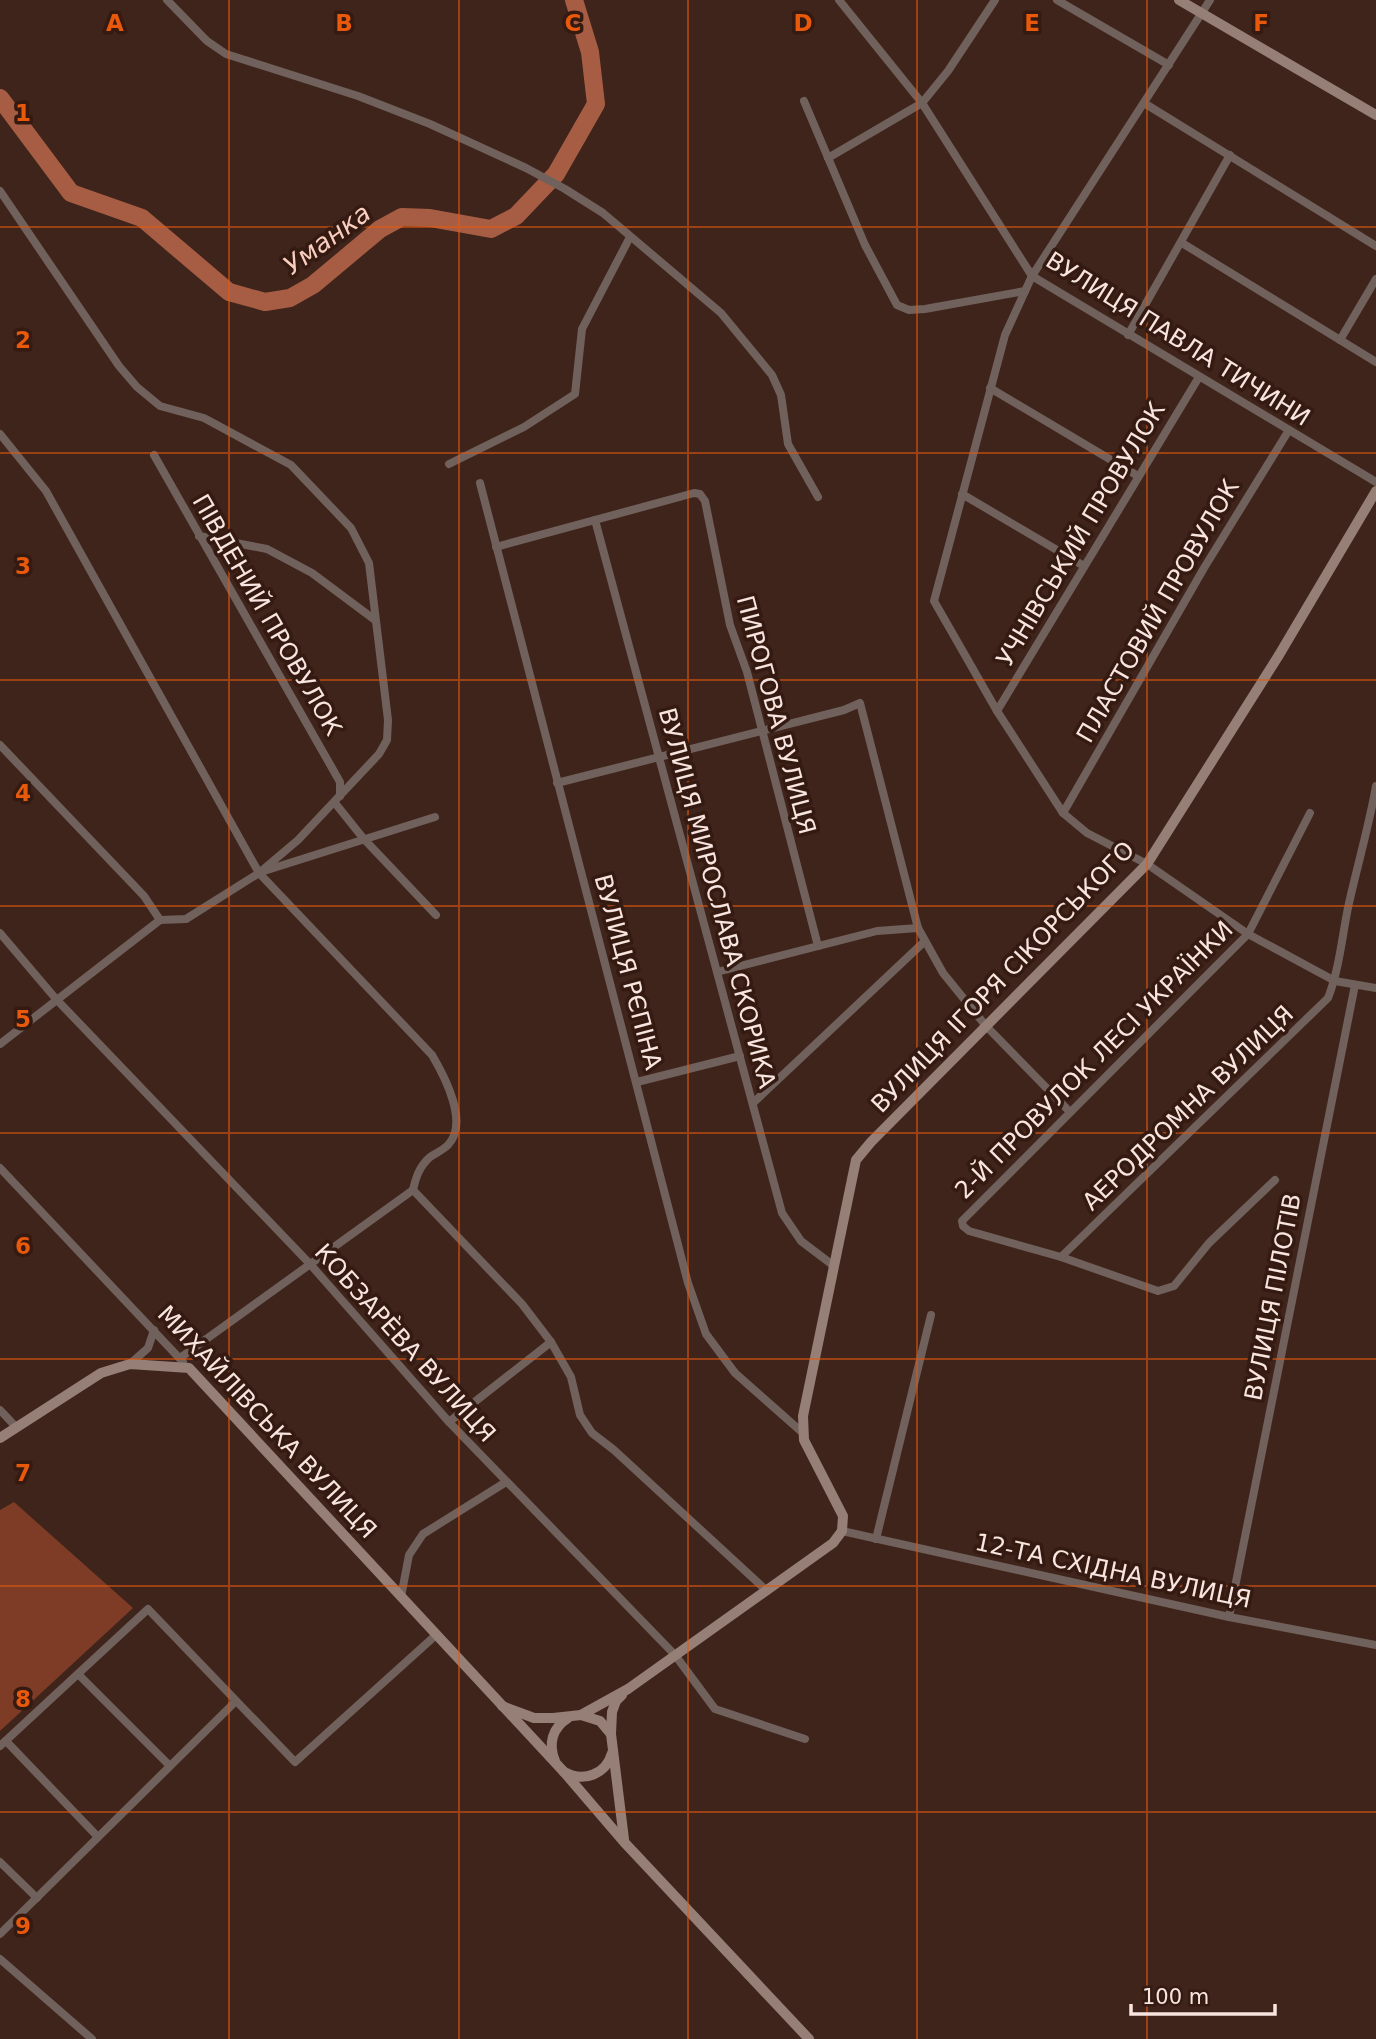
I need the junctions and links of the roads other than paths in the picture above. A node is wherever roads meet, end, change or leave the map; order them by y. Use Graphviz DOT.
graph roads {
  1 [pos="167,0"];
  2 [pos="839,0"];
  3 [pos="995,0"];
  4 [pos="1057,0"];
  5 [pos="1179,0"];
  6 [pos="1210,0"];
  7 [pos="1202,14"];
  8 [pos="1169,65"];
  9 [pos="804,101"];
  10 [pos="922,103"];
  11 [pos="1144,103"];
  12 [pos="1376,115"];
  13 [pos="1230,155"];
  14 [pos="828,158"];
  15 [pos="0,191"];
  16 [pos="630,237"];
  17 [pos="1182,243"];
  18 [pos="1376,246"];
  19 [pos="1032,276"];
  20 [pos="1376,279"];
  21 [pos="1025,291"];
  22 [pos="1128,335"];
  23 [pos="1340,340"];
  24 [pos="1376,362"];
  25 [pos="1199,377"];
  26 [pos="990,388"];
  27 [pos="1289,430"];
  28 [pos="0,434"];
  29 [pos="154,456"];
  30 [pos="449,464"];
  31 [pos="1138,476"];
  32 [pos="1376,482"];
  33 [pos="480,483"];
  34 [pos="1376,491"];
  35 [pos="962,494"];
  36 [pos="818,497"];
  37 [pos="595,520"];
  38 [pos="199,536"];
  39 [pos="496,547"];
  40 [pos="1084,566"];
  41 [pos="375,620"];
  42 [pos="997,711"];
  43 [pos="761,730"];
  44 [pos="0,745"];
  45 [pos="659,757"];
  46 [pos="557,783"];
  47 [pos="1376,786"];
  48 [pos="337,800"];
  49 [pos="1063,813"];
  50 [pos="1310,813"];
  51 [pos="435,817"];
  52 [pos="363,838"];
  53 [pos="1147,864"];
  54 [pos="259,873"];
  55 [pos="436,915"];
  56 [pos="160,920"];
  57 [pos="918,928"];
  58 [pos="0,933"];
  59 [pos="1248,934"];
  60 [pos="925,942"];
  61 [pos="818,946"];
  62 [pos="717,972"];
  63 [pos="1335,981"];
  64 [pos="1355,985"];
  65 [pos="1376,988"];
  66 [pos="56,999"];
  67 [pos="986,1026"];
  68 [pos="0,1044"];
  69 [pos="740,1056"];
  70 [pos="637,1082"];
  71 [pos="753,1103"];
  72 [pos="1070,1112"];
  73 [pos="0,1168"];
  74 [pos="1275,1180"];
  75 [pos="413,1190"];
  76 [pos="1062,1257"];
  77 [pos="310,1265"];
  78 [pos="834,1266"];
  79 [pos="931,1315"];
  80 [pos="153,1330"];
  81 [pos="551,1342"];
  82 [pos="180,1358"];
  83 [pos="130,1364"];
  84 [pos="189,1368"];
  85 [pos="0,1410"];
  86 [pos="450,1422"];
  87 [pos="16,1427"];
  88 [pos="804,1434"];
  89 [pos="0,1438"];
  90 [pos="506,1482"];
  91 [pos="842,1531"];
  92 [pos="876,1539"];
  93 [pos="766,1590"];
  94 [pos="401,1597"];
  95 [pos="1229,1617"];
  96 [pos="436,1635"];
  97 [pos="1376,1645"];
  98 [pos="675,1655"];
  99 [pos="78,1674"];
  100 [pos="628,1689"];
  101 [pos="236,1701"];
  102 [pos="502,1706"];
  103 [pos="576,1716"];
  104 [pos="611,1734"];
  105 [pos="805,1739"];
  106 [pos="3,1744"];
  107 [pos="614,1747"];
  108 [pos="170,1766"];
  109 [pos="561,1769"];
  110 [pos="99,1837"];
  111 [pos="624,1842"];
  112 [pos="0,1862"];
  113 [pos="37,1898"];
  114 [pos="0,1934"];
  115 [pos="0,1959"];
  116 [pos="92,2039"];
  117 [pos="809,2039"];
  1 -- 16 [label="street"];
  2 -- 10 [label="street, ВУЛИЦЯ ПАВЛА ТИЧИНИ"];
  3 -- 10 [label="street"];
  4 -- 8 [label="street"];
  5 -- 7 [label="main road"];
  6 -- 7 [label="street"];
  7 -- 8 [label="street"];
  7 -- 12 [label="main road"];
  8 -- 11 [label="street"];
  9 -- 14 [label="street"];
  10 -- 14 [label="street"];
  10 -- 19 [label="street, ВУЛИЦЯ ПАВЛА ТИЧИНИ"];
  11 -- 13 [label="street"];
  11 -- 19 [label="street"];
  13 -- 17 [label="street"];
  13 -- 18 [label="street"];
  14 -- 21 [label="street"];
  15 -- 41 [label="street"];
  16 -- 30 [label="street"];
  16 -- 36 [label="street"];
  17 -- 22 [label="street"];
  17 -- 23 [label="street"];
  19 -- 21 [label="street"];
  19 -- 22 [label="street, ВУЛИЦЯ ПАВЛА ТИЧИНИ"];
  20 -- 23 [label="street"];
  21 -- 26 [label="street"];
  22 -- 25 [label="street, ВУЛИЦЯ ПАВЛА ТИЧИНИ"];
  23 -- 24 [label="street"];
  25 -- 27 [label="street, ВУЛИЦЯ ПАВЛА ТИЧИНИ"];
  25 -- 31 [label="street, УЧНІВСЬКИЙ ПРОВУЛОК"];
  26 -- 31 [label="street"];
  26 -- 35 [label="street"];
  27 -- 32 [label="street, ВУЛИЦЯ ПАВЛА ТИЧИНИ"];
  27 -- 49 [label="street, ПЛАСТОВИЙ ПРОВУЛОК"];
  28 -- 54 [label="street"];
  29 -- 38 [label="street, ПІВДЕНИЙ ПРОВУЛОК"];
  31 -- 40 [label="street, УЧНІВСЬКИЙ ПРОВУЛОК"];
  33 -- 39 [label="street, ВУЛИЦЯ РЄПІНА"];
  34 -- 53 [label="main road, ВУЛИЦЯ ІГОРЯ СІКОРСЬКОГО"];
  35 -- 40 [label="street"];
  35 -- 42 [label="street"];
  37 -- 39 [label="street"];
  37 -- 43 [label="street, ПИРОГОВА ВУЛИЦЯ"];
  37 -- 45 [label="street, ВУЛИЦЯ МИРОСЛАВА СКОРИКА"];
  38 -- 41 [label="street"];
  38 -- 48 [label="street, ПІВДЕНИЙ ПРОВУЛОК"];
  39 -- 46 [label="street, ВУЛИЦЯ РЄПІНА"];
  40 -- 42 [label="street, УЧНІВСЬКИЙ ПРОВУЛОК"];
  41 -- 48 [label="street"];
  42 -- 49 [label="street"];
  43 -- 45 [label="street"];
  43 -- 57 [label="street"];
  43 -- 61 [label="street, ПИРОГОВА ВУЛИЦЯ"];
  44 -- 56 [label="street"];
  45 -- 46 [label="street"];
  45 -- 62 [label="street, ВУЛИЦЯ МИРОСЛАВА СКОРИКА"];
  46 -- 70 [label="street, ВУЛИЦЯ РЄПІНА"];
  47 -- 63 [label="street"];
  48 -- 52 [label="street, ПІВДЕНИЙ ПРОВУЛОК"];
  48 -- 54 [label="street"];
  49 -- 53 [label="street"];
  50 -- 59 [label="street, 2-Й ПРОВУЛОК ЛЕСІ УКРАЇНКИ"];
  51 -- 52 [label="street"];
  52 -- 54 [label="street"];
  52 -- 55 [label="street, ПІВДЕНИЙ ПРОВУЛОК"];
  53 -- 59 [label="street"];
  53 -- 67 [label="main road, ВУЛИЦЯ ІГОРЯ СІКОРСЬКОГО"];
  54 -- 56 [label="street"];
  54 -- 75 [label="street"];
  56 -- 66 [label="street"];
  57 -- 60 [label="street"];
  57 -- 61 [label="street"];
  58 -- 66 [label="street, КОБЗАРÈВА ВУЛИЦЯ"];
  59 -- 63 [label="street"];
  59 -- 72 [label="street, 2-Й ПРОВУЛОК ЛЕСІ УКРАЇНКИ"];
  60 -- 67 [label="street"];
  60 -- 71 [label="street"];
  61 -- 62 [label="street"];
  62 -- 69 [label="street, ВУЛИЦЯ МИРОСЛАВА СКОРИКА"];
  63 -- 64 [label="street"];
  63 -- 76 [label="street, АЕРОДРОМНА ВУЛИЦЯ"];
  64 -- 65 [label="street"];
  64 -- 95 [label="street, ВУЛИЦЯ ПІЛОТІВ"];
  66 -- 68 [label="street"];
  66 -- 77 [label="street, КОБЗАРÈВА ВУЛИЦЯ"];
  67 -- 72 [label="street"];
  67 -- 78 [label="main road, ВУЛИЦЯ ІГОРЯ СІКОРСЬКОГО"];
  69 -- 70 [label="street"];
  69 -- 71 [label="street, ВУЛИЦЯ МИРОСЛАВА СКОРИКА"];
  70 -- 88 [label="street, ВУЛИЦЯ РЄПІНА"];
  71 -- 78 [label="street, ВУЛИЦЯ МИРОСЛАВА СКОРИКА"];
  72 -- 76 [label="street, 2-Й ПРОВУЛОК ЛЕСІ УКРАЇНКИ"];
  73 -- 80 [label="street, МИХАЙЛІВСЬКА ВУЛИЦЯ"];
  74 -- 76 [label="street"];
  75 -- 77 [label="street"];
  75 -- 81 [label="street"];
  77 -- 82 [label="street"];
  77 -- 86 [label="street, КОБЗАРÈВА ВУЛИЦЯ"];
  78 -- 88 [label="main road, ВУЛИЦЯ ІГОРЯ СІКОРСЬКОГО"];
  79 -- 92 [label="street"];
  80 -- 82 [label="street, МИХАЙЛІВСЬКА ВУЛИЦЯ"];
  80 -- 83 [label="street"];
  81 -- 86 [label="street"];
  81 -- 93 [label="street"];
  82 -- 84 [label="street, МИХАЙЛІВСЬКА ВУЛИЦЯ"];
  83 -- 84 [label="main road"];
  83 -- 87 [label="main road"];
  84 -- 94 [label="main road, МИХАЙЛІВСЬКА ВУЛИЦЯ"];
  85 -- 87 [label="street"];
  86 -- 90 [label="street, КОБЗАРÈВА ВУЛИЦЯ"];
  87 -- 89 [label="main road"];
  88 -- 91 [label="main road, ВУЛИЦЯ ІГОРЯ СІКОРСЬКОГО"];
  90 -- 94 [label="street"];
  90 -- 98 [label="street, КОБЗАРÈВА ВУЛИЦЯ"];
  91 -- 92 [label="street, 12-ТА СХІДНА ВУЛИЦЯ"];
  91 -- 93 [label="main road"];
  92 -- 95 [label="street, 12-ТА СХІДНА ВУЛИЦЯ"];
  93 -- 98 [label="main road"];
  94 -- 96 [label="main road, МИХАЙЛІВСЬКА ВУЛИЦЯ"];
  95 -- 97 [label="street, 12-ТА СХІДНА ВУЛИЦЯ"];
  96 -- 101 [label="street"];
  96 -- 102 [label="main road, МИХАЙЛІВСЬКА ВУЛИЦЯ"];
  98 -- 100 [label="main road"];
  98 -- 105 [label="street, КОБЗАРÈВА ВУЛИЦЯ"];
  99 -- 101 [label="street"];
  99 -- 106 [label="street"];
  99 -- 108 [label="street"];
  100 -- 103 [label="main road"];
  100 -- 104 [label="main road"];
  101 -- 108 [label="street"];
  102 -- 103 [label="main road"];
  102 -- 109 [label="main road, МИХАЙЛІВСЬКА ВУЛИЦЯ"];
  103 -- 104 [label="main road"];
  103 -- 109 [label="main road"];
  104 -- 107 [label="main road"];
  106 -- 110 [label="street"];
  107 -- 109 [label="main road"];
  107 -- 111 [label="main road"];
  108 -- 110 [label="street"];
  109 -- 111 [label="main road, МИХАЙЛІВСЬКА ВУЛИЦЯ"];
  110 -- 113 [label="street"];
  111 -- 117 [label="main road, МИХАЙЛІВСЬКА ВУЛИЦЯ"];
  112 -- 113 [label="street"];
  113 -- 114 [label="street"];
  115 -- 116 [label="street"];
}
